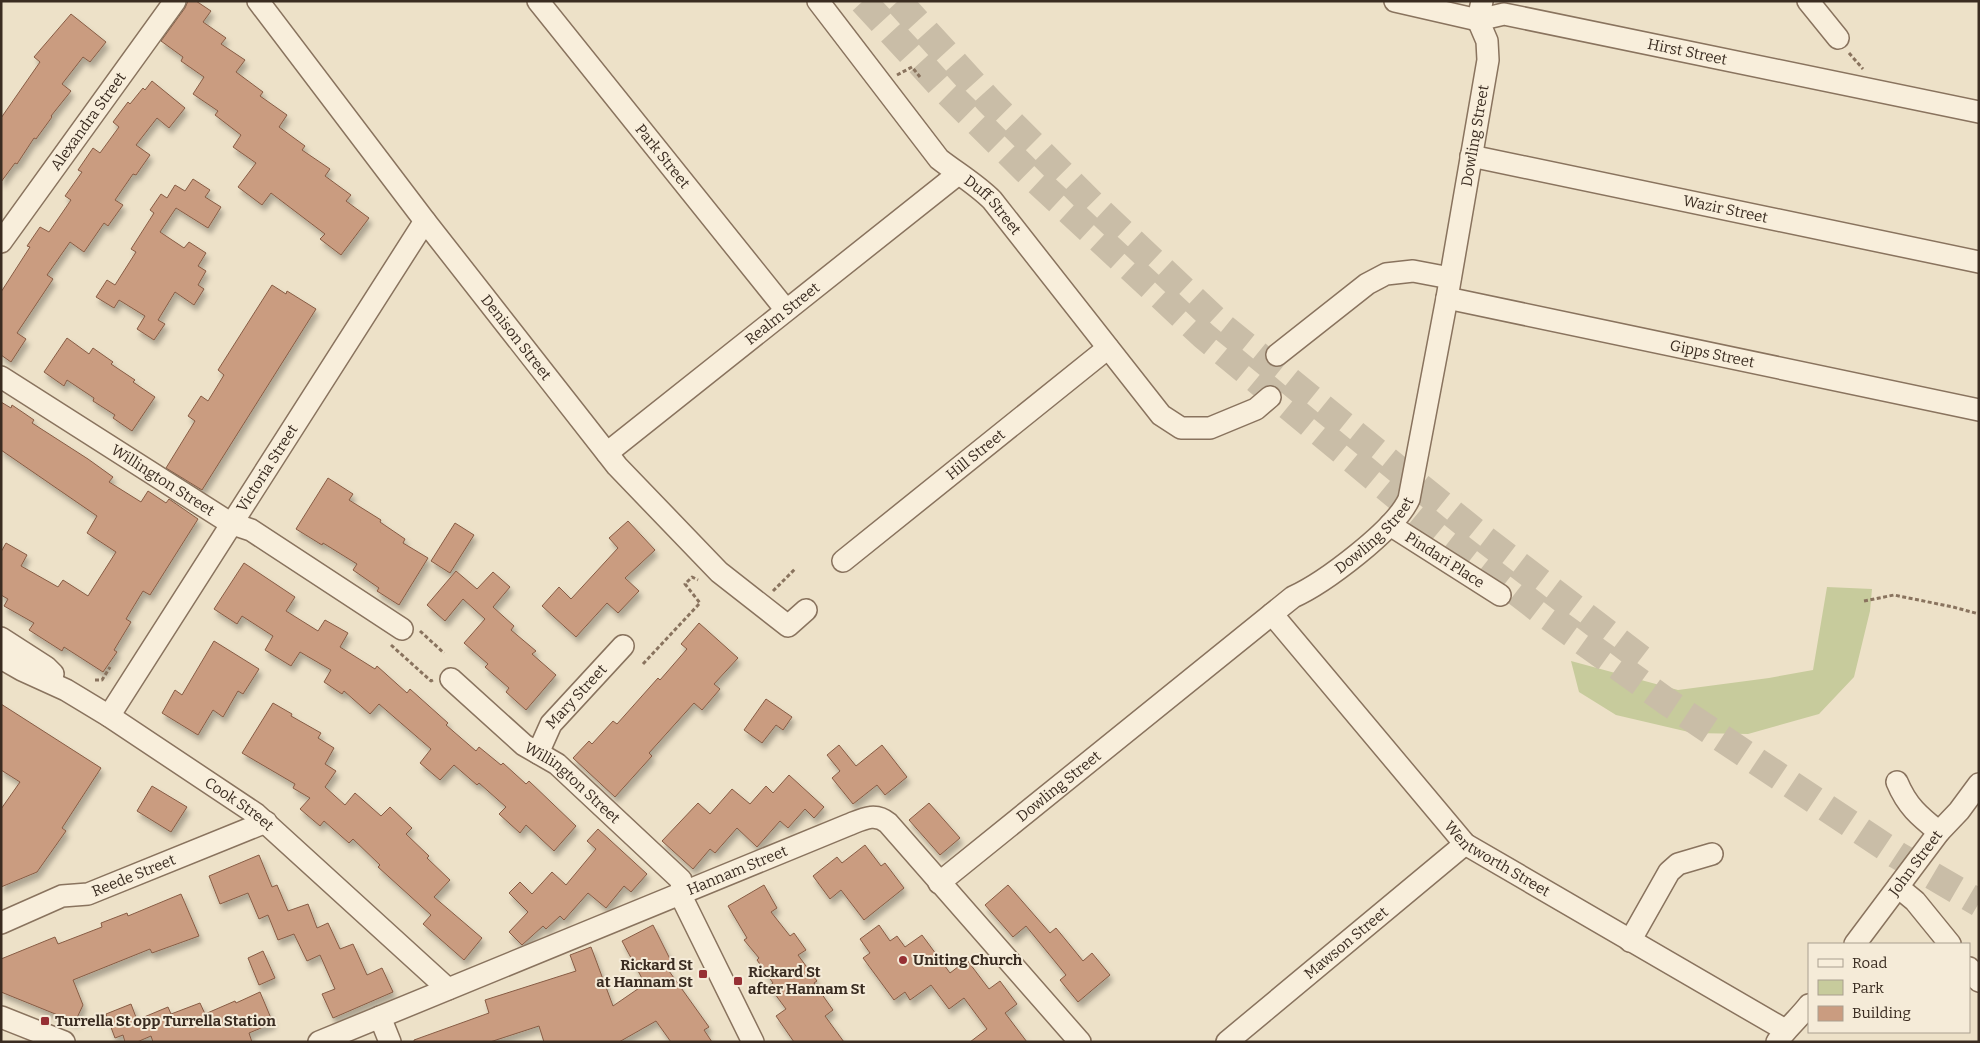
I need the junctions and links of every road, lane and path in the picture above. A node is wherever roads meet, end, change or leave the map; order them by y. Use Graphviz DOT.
graph roads {
  1 [pos="175,1"];
  2 [pos="258,1"];
  3 [pos="538,1"];
  4 [pos="818,1"];
  5 [pos="1395,1"];
  6 [pos="1808,1"];
  7 [pos="1480,11"];
  8 [pos="1838,38"];
  9 [pos="896,75"];
  10 [pos="920,77"];
  11 [pos="1882,93"];
  12 [pos="1979,112"];
  13 [pos="1471,156"];
  14 [pos="958,174"];
  15 [pos="425,221"];
  16 [pos="1,242"];
  17 [pos="1979,262"];
  18 [pos="1448,288"];
  19 [pos="786,310"];
  20 [pos="1108,348"];
  21 [pos="1277,355"];
  22 [pos="1,377"];
  23 [pos="1270,397"];
  24 [pos="1979,410"];
  25 [pos="607,453"];
  26 [pos="230,523"];
  27 [pos="1390,525"];
  28 [pos="843,561"];
  29 [pos="795,569"];
  30 [pos="692,577"];
  31 [pos="1500,595"];
  32 [pos="768,596"];
  33 [pos="1864,601"];
  34 [pos="806,610"];
  35 [pos="1272,614"];
  36 [pos="1979,614"];
  37 [pos="402,633"];
  38 [pos="1,638"];
  39 [pos="624,646"];
  40 [pos="444,653"];
  41 [pos="1,658"];
  42 [pos="643,664"];
  43 [pos="110,667"];
  44 [pos="422,673"];
  45 [pos="451,679"];
  46 [pos="95,680"];
  47 [pos="66,690"];
  48 [pos="109,716"];
  49 [pos="538,753"];
  50 [pos="1897,782"];
  51 [pos="1979,784"];
  52 [pos="266,822"];
  53 [pos="1939,832"];
  54 [pos="1465,844"];
  55 [pos="1712,854"];
  56 [pos="939,883"];
  57 [pos="1898,887"];
  58 [pos="682,893"];
  59 [pos="1,923"];
  60 [pos="1630,941"];
  61 [pos="1856,943"];
  62 [pos="1949,943"];
  63 [pos="1970,969"];
  64 [pos="1979,981"];
  65 [pos="448,989"];
  66 [pos="1808,1006"];
  67 [pos="1,1017"];
  68 [pos="380,1017"];
  69 [pos="1781,1036"];
  70 [pos="64,1042"];
  71 [pos="319,1042"];
  72 [pos="390,1042"];
  73 [pos="753,1042"];
  74 [pos="1080,1042"];
  75 [pos="1227,1042"];
  1 -- 16 [label="street, Alexandra Street"];
  2 -- 15 [label="street, Denison Street"];
  3 -- 19 [label="street, Park Street"];
  4 -- 14 [label="street, Duff Street"];
  5 -- 7 [label="street, Hirst Street"];
  6 -- 8 [label="street"];
  7 -- 11 [label="street, Hirst Street"];
  7 -- 13 [label="street, Dowling Street"];
  8 -- 11 [label="path"];
  9 -- 10 [label="path"];
  11 -- 12 [label="street, Hirst Street"];
  13 -- 17 [label="street, Wazir Street"];
  13 -- 18 [label="street, Dowling Street"];
  14 -- 19 [label="street, Realm Street"];
  14 -- 20 [label="street, Duff Street"];
  15 -- 25 [label="street, Denison Street"];
  15 -- 26 [label="street, Victoria Street"];
  18 -- 21 [label="street, Gipps Street"];
  18 -- 24 [label="street, Gipps Street"];
  18 -- 27 [label="street, Dowling Street"];
  19 -- 25 [label="street, Realm Street"];
  20 -- 23 [label="street, Duff Street"];
  20 -- 28 [label="street, Hill Street"];
  22 -- 26 [label="street, Willington Street"];
  25 -- 34 [label="street, Denison Street"];
  26 -- 37 [label="street, Willington Street"];
  26 -- 48 [label="street, Victoria Street"];
  27 -- 31 [label="street, Pindari Place"];
  27 -- 35 [label="street, Dowling Street"];
  29 -- 32 [label="path"];
  30 -- 42 [label="path"];
  33 -- 36 [label="path"];
  35 -- 54 [label="street, Wentworth Street"];
  35 -- 56 [label="street, Dowling Street"];
  37 -- 40 [label="path"];
  37 -- 44 [label="path"];
  38 -- 47 [label="street"];
  39 -- 49 [label="street, Mary Street"];
  41 -- 47 [label="street, Cook Street"];
  43 -- 46 [label="path"];
  45 -- 49 [label="street, Willington Street"];
  47 -- 48 [label="street, Cook Street"];
  48 -- 52 [label="street, Cook Street"];
  49 -- 58 [label="street, Willington Street"];
  50 -- 53 [label="street"];
  51 -- 53 [label="street, John Street"];
  52 -- 59 [label="street, Reede Street"];
  52 -- 65 [label="street, Cook Street"];
  53 -- 57 [label="street, John Street"];
  54 -- 60 [label="street, Wentworth Street"];
  54 -- 75 [label="street, Mawson Street"];
  55 -- 60 [label="street"];
  56 -- 58 [label="street, Hannam Street"];
  56 -- 74 [label="street, Hannam Street"];
  57 -- 61 [label="street, John Street"];
  57 -- 62 [label="street"];
  58 -- 65 [label="street, Hannam Street"];
  58 -- 73 [label="street, Willington Street"];
  60 -- 69 [label="street, Wentworth Street"];
  63 -- 64 [label="street"];
  65 -- 68 [label="street, Hannam Street"];
  66 -- 69 [label="street"];
  67 -- 70 [label="street"];
  68 -- 71 [label="street, Hannam Street"];
  68 -- 72 [label="street"];
}
